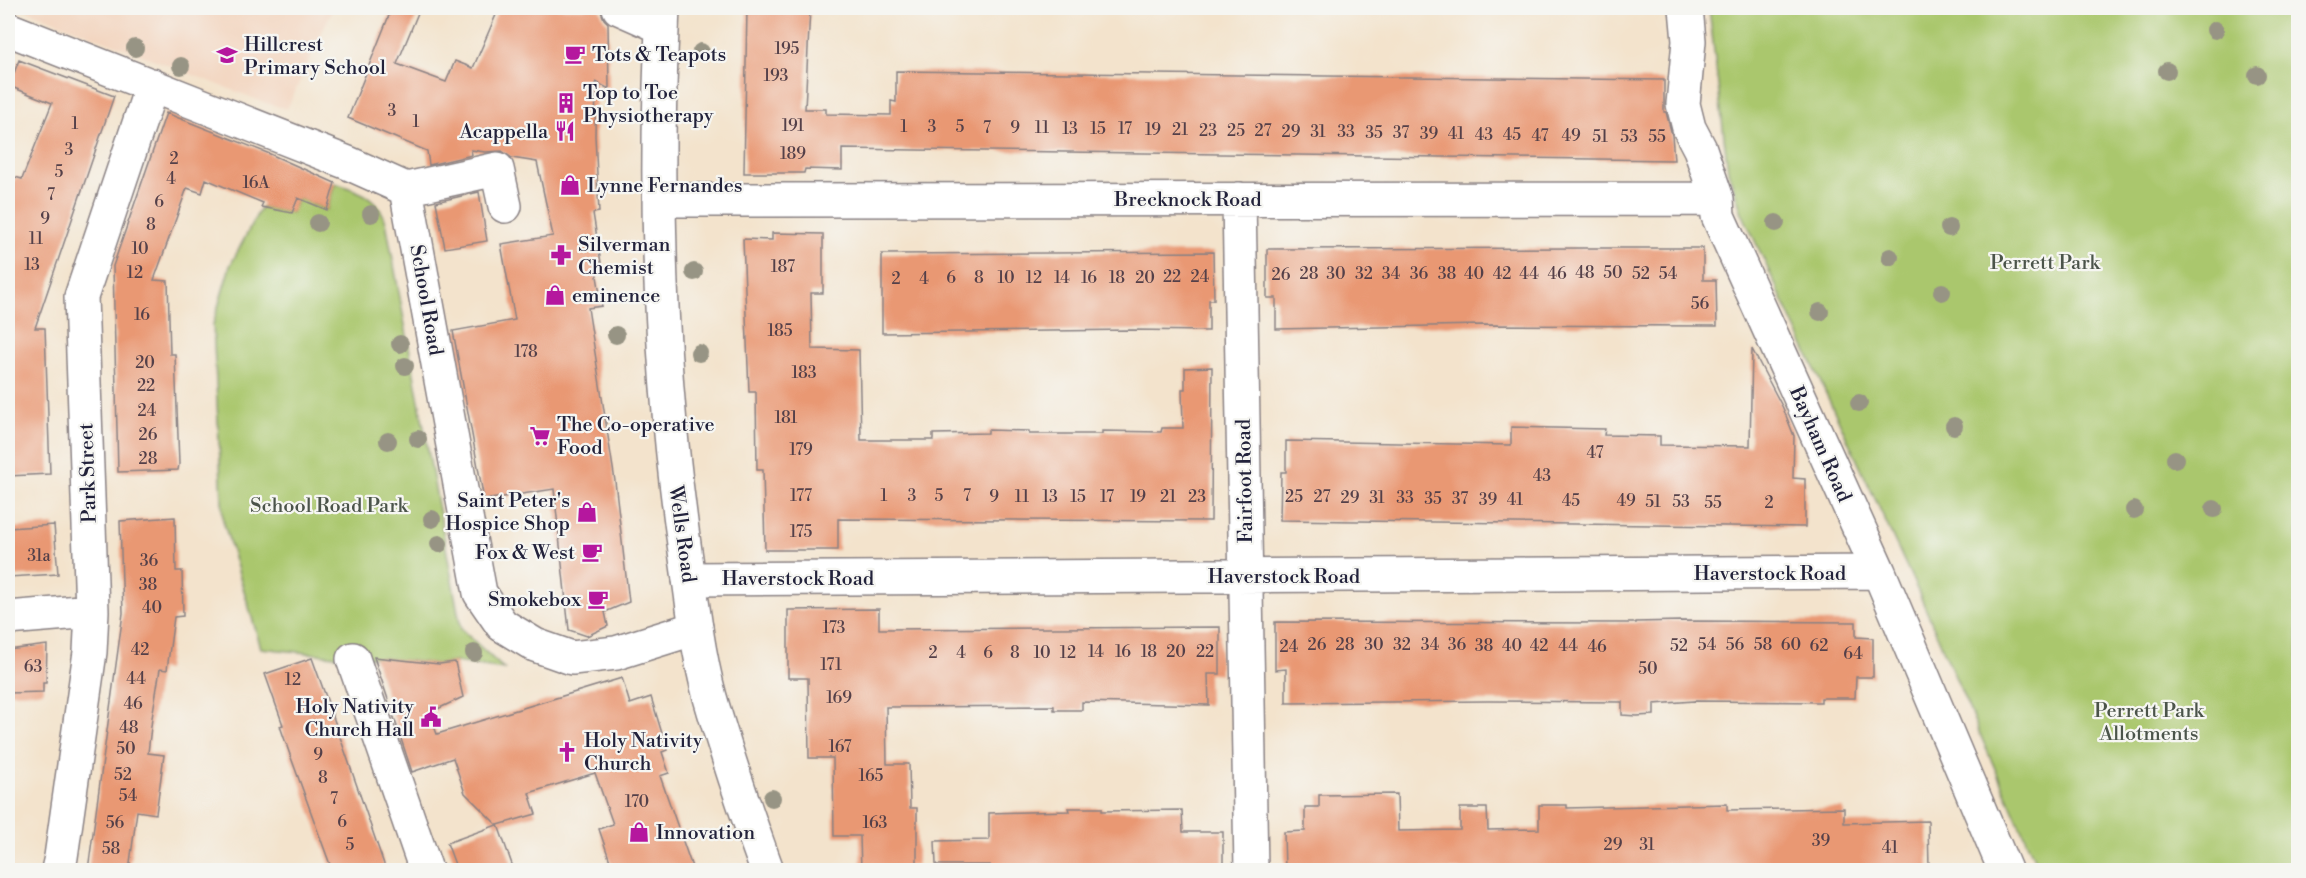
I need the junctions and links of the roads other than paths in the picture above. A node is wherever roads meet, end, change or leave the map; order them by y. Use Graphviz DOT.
graph roads {
  1 [pos="619,8"];
  2 [pos="1686,8"];
  3 [pos="662,17"];
  4 [pos="8,29"];
  5 [pos="152,85"];
  6 [pos="406,189"];
  7 [pos="1239,199"];
  8 [pos="1717,199"];
  9 [pos="660,200"];
  10 [pos="505,206"];
  11 [pos="1879,572"];
  12 [pos="1246,576"];
  13 [pos="689,579"];
  14 [pos="92,611"];
  15 [pos="8,618"];
  16 [pos="696,628"];
  17 [pos="353,658"];
  18 [pos="58,870"];
  19 [pos="426,870"];
  20 [pos="767,870"];
  21 [pos="1251,870"];
  22 [pos="2006,870"];
  1 -- 3 [label="main road"];
  2 -- 8 [label="main road, Bayham Road"];
  3 -- 9 [label="main road, Wells Road"];
  4 -- 5 [label="main road"];
  5 -- 6 [label="main road"];
  5 -- 14 [label="main road, Park Street"];
  6 -- 10 [label="main road"];
  6 -- 16 [label="main road, School Road"];
  7 -- 8 [label="main road, Brecknock Road"];
  7 -- 9 [label="main road, Brecknock Road"];
  7 -- 12 [label="main road, Fairfoot Road"];
  8 -- 11 [label="main road, Bayham Road"];
  9 -- 13 [label="main road, Wells Road"];
  11 -- 12 [label="main road, Haverstock Road"];
  11 -- 22 [label="main road, Bayham Road"];
  12 -- 13 [label="main road, Haverstock Road"];
  12 -- 21 [label="main road, Fairfoot Road"];
  13 -- 16 [label="main road, Wells Road"];
  14 -- 15 [label="main road"];
  14 -- 18 [label="main road, Park Street"];
  16 -- 20 [label="main road, Wells Road"];
  17 -- 19 [label="main road"];
}
